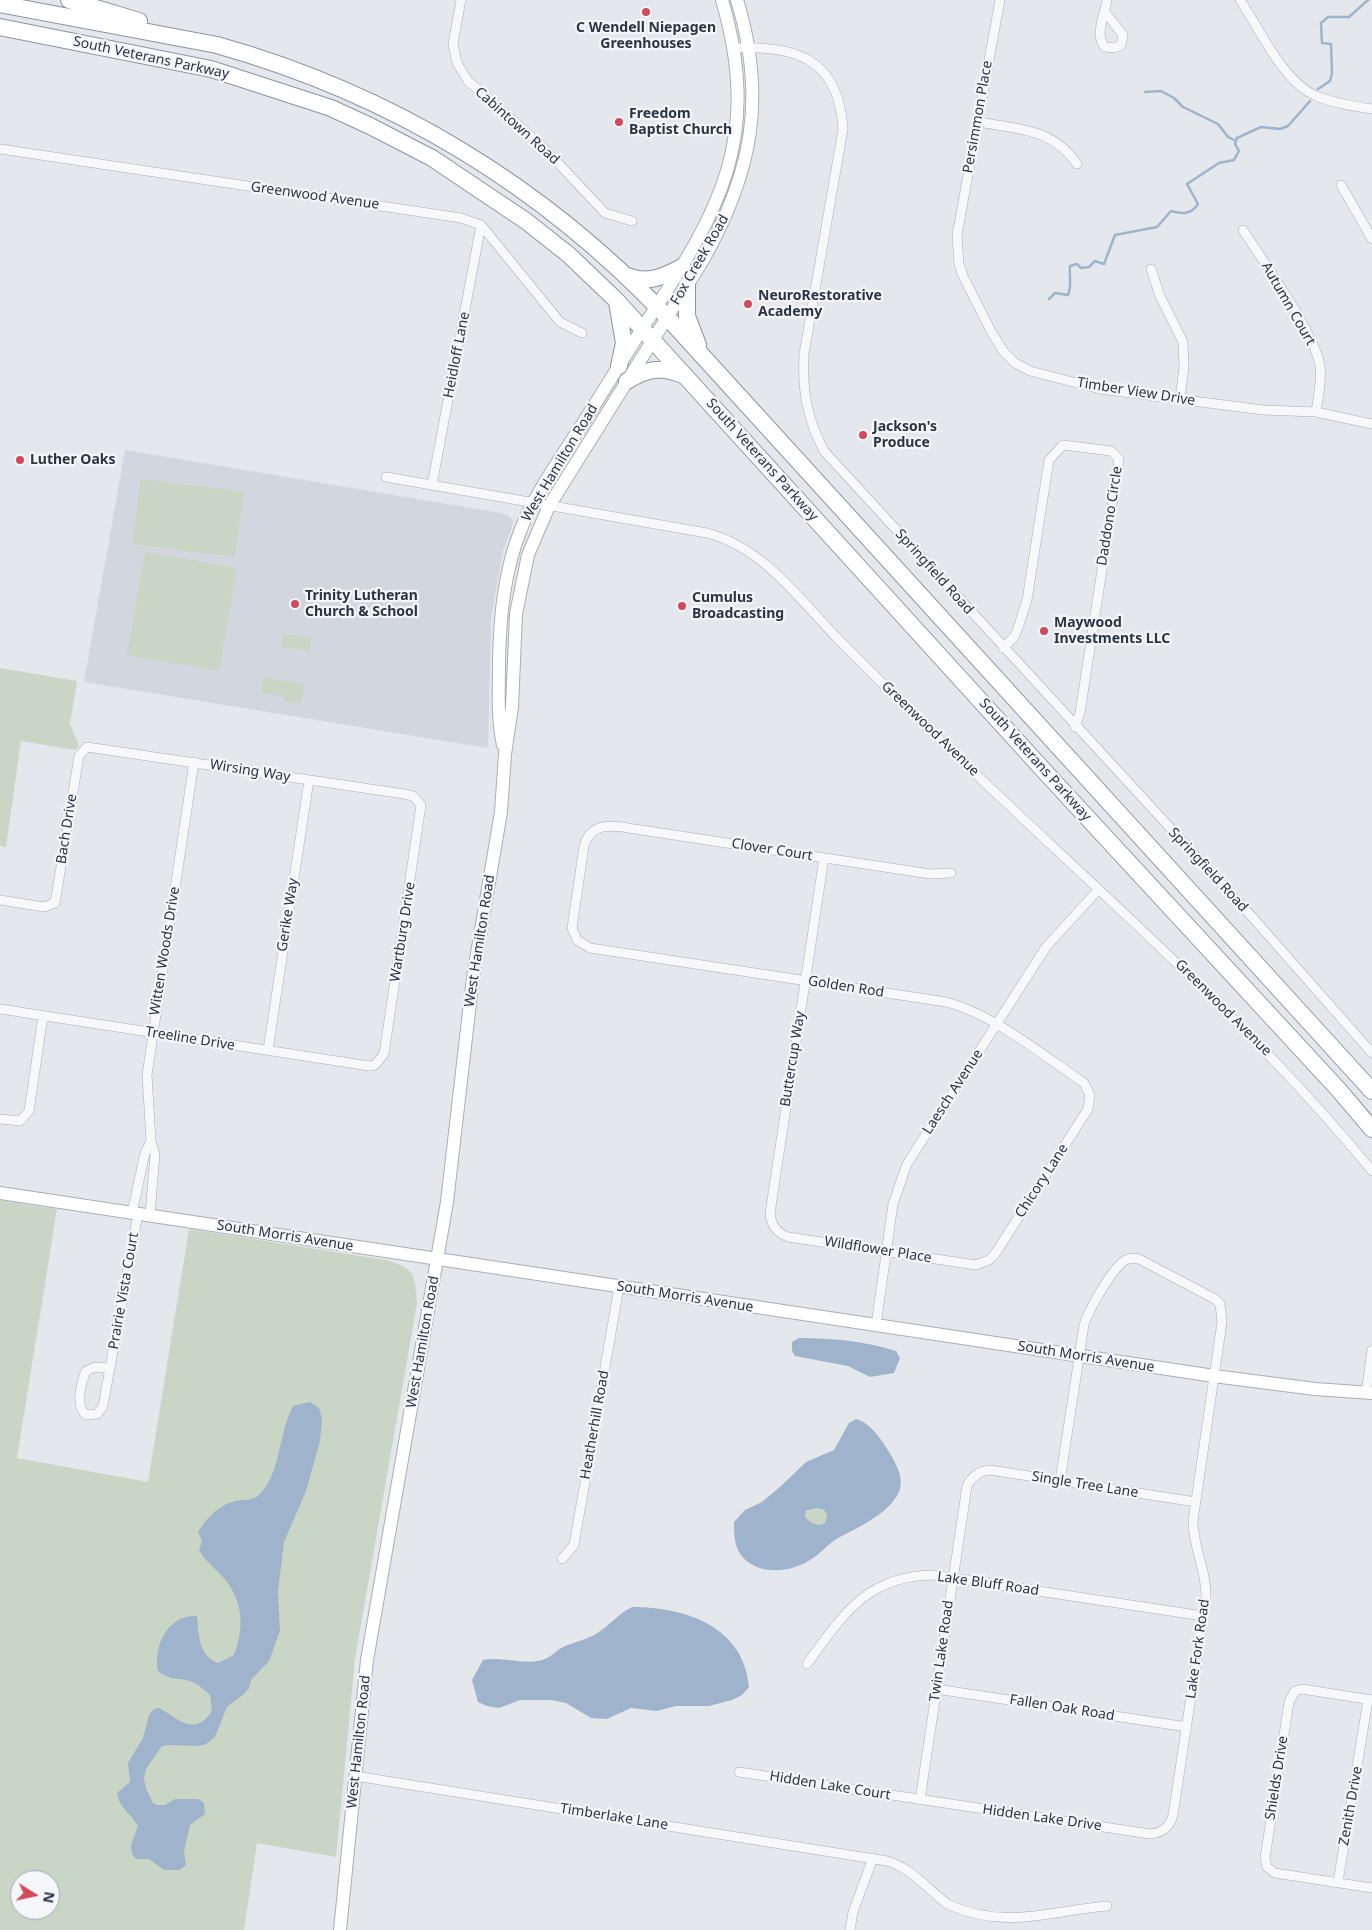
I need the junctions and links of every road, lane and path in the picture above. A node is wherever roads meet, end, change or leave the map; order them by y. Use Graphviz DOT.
graph roads {
  1 [pos="69,0"];
  2 [pos="461,0"];
  3 [pos="722,0"];
  4 [pos="737,0"];
  5 [pos="1000,0"];
  6 [pos="1107,0"];
  7 [pos="1240,0"];
  8 [pos="0,4"];
  9 [pos="1105,12"];
  10 [pos="0,27"];
  11 [pos="217,45"];
  12 [pos="749,47"];
  13 [pos="735,48"];
  14 [pos="1372,109"];
  15 [pos="978,122"];
  16 [pos="0,149"];
  17 [pos="1077,164"];
  18 [pos="1341,185"];
  19 [pos="632,222"];
  20 [pos="481,225"];
  21 [pos="1243,230"];
  22 [pos="957,235"];
  23 [pos="1372,239"];
  24 [pos="682,267"];
  25 [pos="1151,269"];
  26 [pos="625,275"];
  27 [pos="687,285"];
  28 [pos="616,300"];
  29 [pos="662,312"];
  30 [pos="582,334"];
  31 [pos="648,334"];
  32 [pos="705,359"];
  33 [pos="619,366"];
  34 [pos="687,376"];
  35 [pos="627,381"];
  36 [pos="1180,398"];
  37 [pos="1316,412"];
  38 [pos="1372,424"];
  39 [pos="386,477"];
  40 [pos="432,485"];
  41 [pos="534,503"];
  42 [pos="549,506"];
  43 [pos="1003,648"];
  44 [pos="1075,727"];
  45 [pos="82,751"];
  46 [pos="505,754"];
  47 [pos="194,762"];
  48 [pos="309,780"];
  49 [pos="418,800"];
  50 [pos="824,858"];
  51 [pos="951,873"];
  52 [pos="1099,889"];
  53 [pos="0,900"];
  54 [pos="577,940"];
  55 [pos="805,981"];
  56 [pos="0,1009"];
  57 [pos="43,1016"];
  58 [pos="996,1025"];
  59 [pos="152,1033"];
  60 [pos="268,1050"];
  61 [pos="1372,1053"];
  62 [pos="380,1062"];
  63 [pos="1372,1091"];
  64 [pos="1090,1093"];
  65 [pos="0,1119"];
  66 [pos="1372,1128"];
  67 [pos="151,1141"];
  68 [pos="1372,1171"];
  69 [pos="0,1193"];
  70 [pos="140,1214"];
  71 [pos="775,1228"];
  72 [pos="886,1252"];
  73 [pos="438,1259"];
  74 [pos="983,1263"];
  75 [pos="619,1287"];
  76 [pos="876,1325"];
  77 [pos="1372,1350"];
  78 [pos="1079,1355"];
  79 [pos="110,1368"];
  80 [pos="1214,1376"];
  81 [pos="1369,1393"];
  82 [pos="975,1475"];
  83 [pos="1060,1480"];
  84 [pos="1196,1502"];
  85 [pos="562,1559"];
  86 [pos="953,1578"];
  87 [pos="1203,1616"];
  88 [pos="806,1664"];
  89 [pos="936,1689"];
  90 [pos="1370,1700"];
  91 [pos="1187,1727"];
  92 [pos="739,1772"];
  93 [pos="356,1776"];
  94 [pos="920,1800"];
  95 [pos="1163,1830"];
  96 [pos="873,1858"];
  97 [pos="1338,1882"];
  98 [pos="1372,1888"];
  99 [pos="1108,1906"];
  100 [pos="340,1930"];
  101 [pos="850,1930"];
  1 -- 11 [label="highway"];
  2 -- 19 [label="street, Cabintown Road"];
  3 -- 13 [label="main road, Fox Creek Road"];
  4 -- 12 [label="main road, Fox Creek Road"];
  5 -- 15 [label="street, Persimmon Place"];
  6 -- 9 [label="street"];
  7 -- 14 [label="street"];
  8 -- 11 [label="highway, South Veterans Parkway"];
  10 -- 28 [label="highway, South Veterans Parkway"];
  11 -- 26 [label="highway, South Veterans Parkway"];
  12 -- 13 [label="street, Springfield Road"];
  12 -- 27 [label="main road, Fox Creek Road"];
  12 -- 43 [label="street, Springfield Road"];
  13 -- 24 [label="main road, Fox Creek Road"];
  15 -- 17 [label="street"];
  15 -- 22 [label="street, Persimmon Place"];
  16 -- 20 [label="street, Greenwood Avenue"];
  18 -- 23 [label="street"];
  20 -- 30 [label="street"];
  20 -- 40 [label="street, Heidloff Lane"];
  21 -- 37 [label="street, Autumn Court"];
  22 -- 36 [label="street, Timber View Drive"];
  24 -- 26 [label="highway"];
  24 -- 29 [label="main road, Fox Creek Road"];
  25 -- 36 [label="street"];
  26 -- 29 [label="highway, South Veterans Parkway"];
  27 -- 29 [label="main road, Fox Creek Road"];
  27 -- 32 [label="highway"];
  28 -- 31 [label="highway, South Veterans Parkway"];
  28 -- 33 [label="highway"];
  29 -- 31 [label="main road, Fox Creek Road"];
  29 -- 32 [label="highway, South Veterans Parkway"];
  31 -- 33 [label="main road, West Hamilton Road"];
  31 -- 34 [label="highway, South Veterans Parkway"];
  31 -- 35 [label="main road, West Hamilton Road"];
  32 -- 63 [label="highway, South Veterans Parkway"];
  33 -- 41 [label="main road, West Hamilton Road"];
  34 -- 35 [label="highway"];
  34 -- 66 [label="highway, South Veterans Parkway"];
  35 -- 42 [label="main road, West Hamilton Road"];
  36 -- 37 [label="street, Timber View Drive"];
  37 -- 38 [label="street, Timber View Drive"];
  39 -- 40 [label="street, Greenwood Avenue"];
  40 -- 41 [label="street, Greenwood Avenue"];
  41 -- 42 [label="street, Greenwood Avenue"];
  41 -- 46 [label="main road, West Hamilton Road"];
  42 -- 46 [label="main road, West Hamilton Road"];
  42 -- 52 [label="street, Greenwood Avenue"];
  43 -- 44 [label="street, Springfield Road"];
  43 -- 44 [label="street, Daddono Circle"];
  44 -- 61 [label="street, Springfield Road"];
  45 -- 47 [label="street, Wirsing Way"];
  45 -- 53 [label="street, Bach Drive"];
  46 -- 73 [label="main road, West Hamilton Road"];
  47 -- 48 [label="street, Wirsing Way"];
  47 -- 59 [label="street, Witten Woods Drive"];
  48 -- 49 [label="street, Wirsing Way"];
  48 -- 60 [label="street, Gerike Way"];
  49 -- 62 [label="street, Wartburg Drive"];
  50 -- 51 [label="street, Clover Court"];
  50 -- 54 [label="street, Clover Court"];
  50 -- 55 [label="street, Buttercup Way"];
  52 -- 58 [label="street, Laesch Avenue"];
  52 -- 68 [label="street, Greenwood Avenue"];
  54 -- 55 [label="street, Golden Rod"];
  55 -- 58 [label="street, Golden Rod"];
  55 -- 71 [label="street, Buttercup Way"];
  56 -- 57 [label="street, Treeline Drive"];
  57 -- 59 [label="street, Treeline Drive"];
  57 -- 65 [label="street"];
  58 -- 64 [label="street, Golden Rod"];
  58 -- 72 [label="street, Laesch Avenue"];
  59 -- 60 [label="street, Treeline Drive"];
  59 -- 67 [label="street, Witten Woods Drive"];
  60 -- 62 [label="street, Treeline Drive"];
  64 -- 74 [label="street, Chicory Lane"];
  67 -- 70 [label="street, Witten Woods Drive"];
  67 -- 70 [label="street, Witten Woods Drive"];
  69 -- 70 [label="main road, South Morris Avenue"];
  70 -- 73 [label="main road, South Morris Avenue"];
  70 -- 79 [label="street, Prairie Vista Court"];
  71 -- 72 [label="street, Wildflower Place"];
  72 -- 74 [label="street, Wildflower Place"];
  72 -- 76 [label="street, Laesch Avenue"];
  73 -- 75 [label="main road, South Morris Avenue"];
  73 -- 93 [label="main road, West Hamilton Road"];
  75 -- 76 [label="main road, South Morris Avenue"];
  75 -- 85 [label="street, Heatherhill Road"];
  76 -- 78 [label="main road, South Morris Avenue"];
  77 -- 81 [label="street"];
  78 -- 80 [label="main road, South Morris Avenue"];
  78 -- 80 [label="street, Lake Fork Road"];
  78 -- 83 [label="street"];
  79 -- 79 [label="street, Prairie Vista Court"];
  80 -- 81 [label="main road, South Morris Avenue"];
  80 -- 84 [label="street, Lake Fork Road"];
  82 -- 83 [label="street, Single Tree Lane"];
  82 -- 86 [label="street, Twin Lake Road"];
  83 -- 84 [label="street, Single Tree Lane"];
  84 -- 87 [label="street, Lake Fork Road"];
  86 -- 87 [label="street, Lake Bluff Road"];
  86 -- 88 [label="street, Lake Bluff Road"];
  86 -- 89 [label="street, Twin Lake Road"];
  87 -- 91 [label="street, Lake Fork Road"];
  89 -- 91 [label="street, Fallen Oak Road"];
  89 -- 94 [label="street, Twin Lake Road"];
  90 -- 97 [label="street, Zenith Drive"];
  90 -- 97 [label="street, Shields Drive"];
  91 -- 95 [label="street, Lake Fork Road"];
  92 -- 94 [label="street, Hidden Lake Court"];
  93 -- 96 [label="street, Timberlake Lane"];
  93 -- 100 [label="main road, West Hamilton Road"];
  94 -- 95 [label="street, Hidden Lake Drive"];
  96 -- 99 [label="street, Timberlake Lane"];
  96 -- 101 [label="street"];
  97 -- 98 [label="street"];
}
